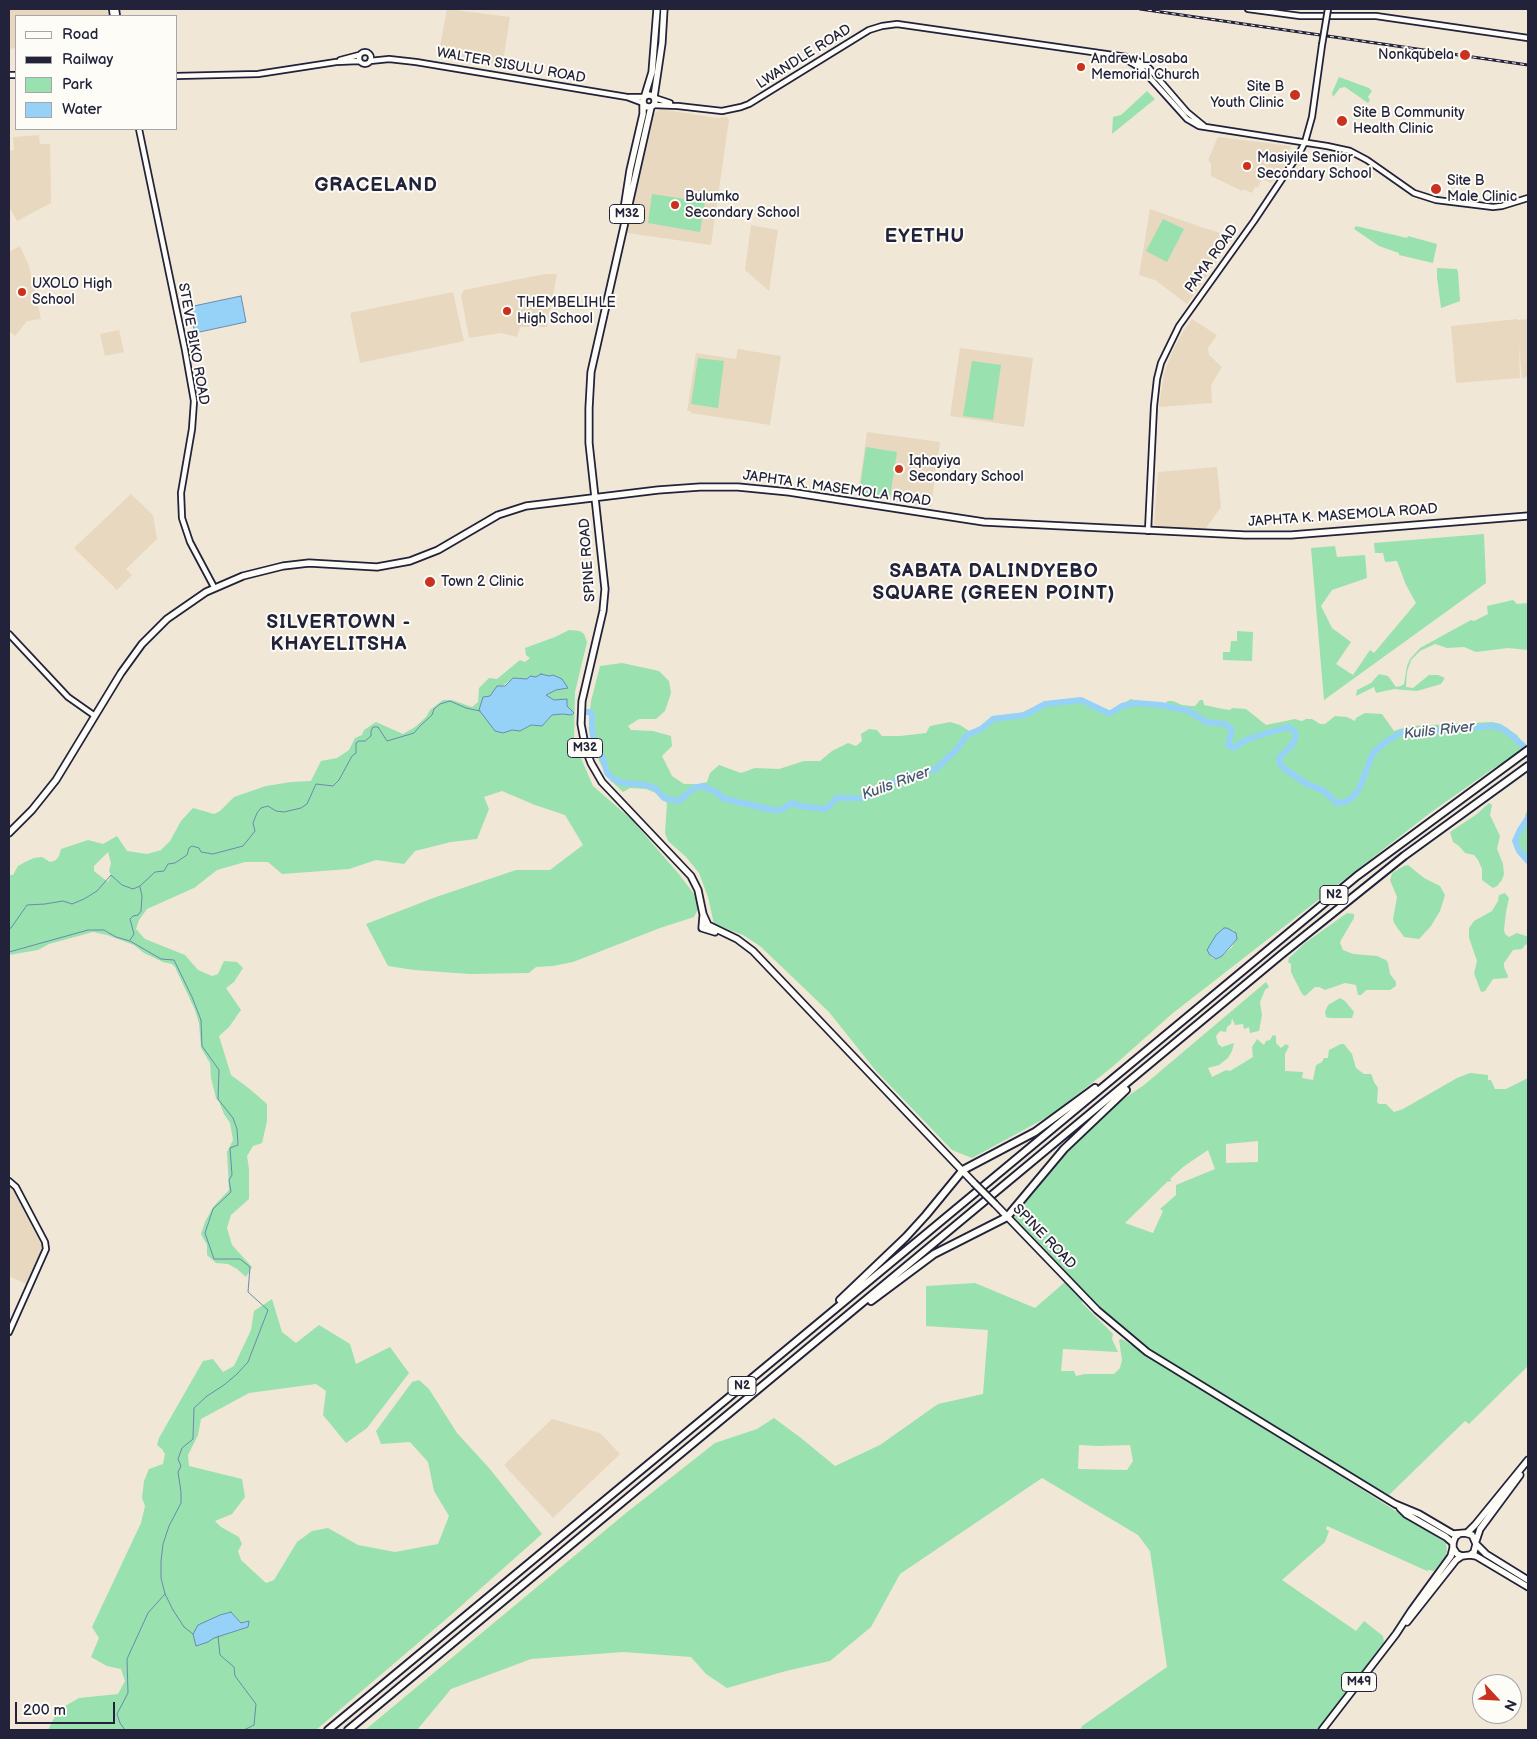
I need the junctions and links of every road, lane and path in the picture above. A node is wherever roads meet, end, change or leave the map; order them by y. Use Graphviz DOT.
graph roads {
  1 [pos="657,9"];
  2 [pos="664,9"];
  3 [pos="1248,9"];
  4 [pos="1328,9"];
  5 [pos="1528,38"];
  6 [pos="359,58"];
  7 [pos="370,58"];
  8 [pos="178,76"];
  9 [pos="654,97"];
  10 [pos="644,100"];
  11 [pos="652,106"];
  12 [pos="678,106"];
  13 [pos="138,130"];
  14 [pos="1305,142"];
  15 [pos="1528,198"];
  16 [pos="617,252"];
  17 [pos="595,498"];
  18 [pos="1528,516"];
  19 [pos="1148,531"];
  20 [pos="214,587"];
  21 [pos="9,634"];
  22 [pos="95,716"];
  23 [pos="1528,750"];
  24 [pos="1527,767"];
  25 [pos="9,833"];
  26 [pos="1156,1043"];
  27 [pos="1165,1052"];
  28 [pos="962,1170"];
  29 [pos="9,1181"];
  30 [pos="1007,1217"];
  31 [pos="819,1323"];
  32 [pos="9,1332"];
  33 [pos="819,1339"];
  34 [pos="1528,1461"];
  35 [pos="1395,1504"];
  36 [pos="1467,1533"];
  37 [pos="1459,1534"];
  38 [pos="1476,1542"];
  39 [pos="1453,1546"];
  40 [pos="1470,1555"];
  41 [pos="1462,1556"];
  42 [pos="1528,1580"];
  43 [pos="1528,1587"];
  44 [pos="1396,1634"];
  45 [pos="328,1730"];
  46 [pos="348,1730"];
  47 [pos="1322,1730"];
  1 -- 10 [label="main road, SPINE ROAD / M32"];
  2 -- 9 [label="main road, SPINE ROAD / M32"];
  3 -- 5 [label="street"];
  4 -- 14 [label="street, PAMA ROAD, bridge"];
  6 -- 7 [label="street"];
  6 -- 7 [label="street"];
  6 -- 8 [label="street"];
  7 -- 10 [label="street, WALTER SISULU ROAD"];
  9 -- 10 [label="main road"];
  9 -- 11 [label="main road, SPINE ROAD / M32"];
  9 -- 12 [label="street, LWANDLE ROAD"];
  10 -- 11 [label="main road"];
  10 -- 16 [label="main road, SPINE ROAD / M32"];
  11 -- 12 [label="street, LWANDLE ROAD"];
  11 -- 16 [label="main road, SPINE ROAD / M32"];
  12 -- 14 [label="street, LWANDLE ROAD"];
  13 -- 20 [label="street, STEVE BIKO ROAD"];
  14 -- 15 [label="street, LWANDLE ROAD"];
  14 -- 19 [label="street, PAMA ROAD"];
  16 -- 17 [label="main road, SPINE ROAD / M32"];
  17 -- 19 [label="main road, JAPHTA K. MASEMOLA ROAD"];
  17 -- 20 [label="main road, JAPHTA K. MASEMOLA ROAD"];
  17 -- 28 [label="main road, SPINE ROAD / M32"];
  18 -- 19 [label="main road, JAPHTA K. MASEMOLA ROAD"];
  20 -- 22 [label="main road, JAPHTA K. MASEMOLA ROAD"];
  21 -- 22 [label="street"];
  22 -- 25 [label="main road, JAPHTA K. MASEMOLA ROAD"];
  23 -- 26 [label="highway, N2"];
  24 -- 27 [label="highway, N2"];
  26 -- 28 [label="highway"];
  26 -- 31 [label="highway, N2"];
  27 -- 30 [label="highway"];
  27 -- 33 [label="highway, N2"];
  28 -- 30 [label="main road, SPINE ROAD / M32, bridge"];
  28 -- 31 [label="highway"];
  29 -- 32 [label="street"];
  30 -- 33 [label="highway"];
  30 -- 35 [label="main road, SPINE ROAD / M32"];
  31 -- 45 [label="highway, N2"];
  33 -- 46 [label="highway, N2"];
  34 -- 36 [label="main road"];
  34 -- 38 [label="main road"];
  35 -- 37 [label="main road, SPINE ROAD / M32"];
  35 -- 39 [label="main road, SPINE ROAD / M32"];
  36 -- 37 [label="main road"];
  36 -- 38 [label="main road"];
  37 -- 39 [label="main road"];
  38 -- 40 [label="main road"];
  38 -- 42 [label="main road"];
  39 -- 41 [label="main road, SPINE ROAD"];
  39 -- 44 [label="main road, M49"];
  40 -- 41 [label="main road"];
  40 -- 43 [label="main road"];
  41 -- 44 [label="main road, M49"];
  44 -- 47 [label="main road, M49"];
}
